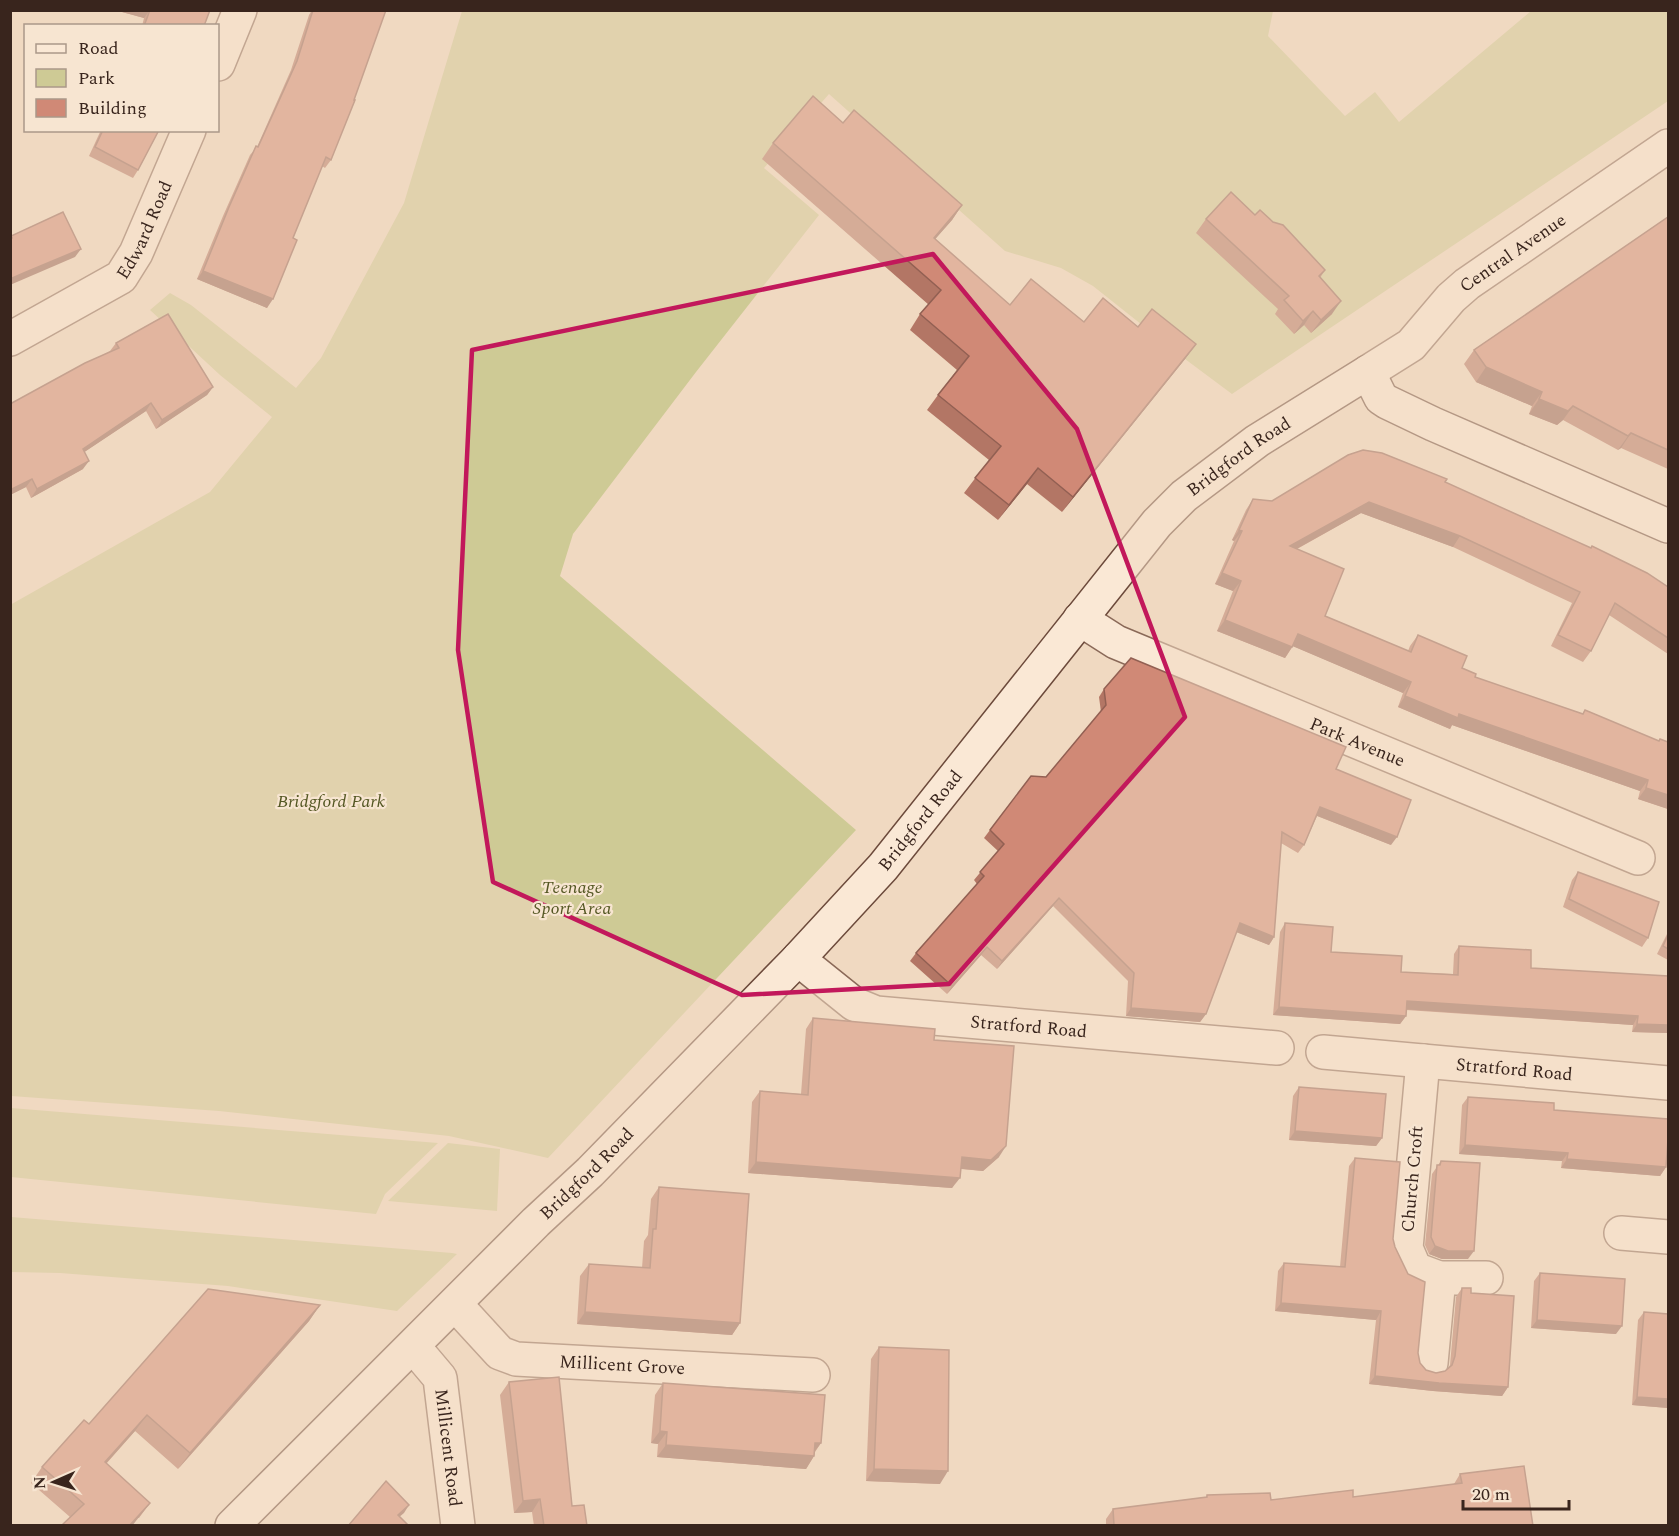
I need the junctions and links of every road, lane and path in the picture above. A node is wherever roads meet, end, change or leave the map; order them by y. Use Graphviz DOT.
graph roads {
  1 [pos="240,10"];
  2 [pos="219,62"];
  3 [pos="188,132"];
  4 [pos="1668,146"];
  5 [pos="10,339"];
  6 [pos="1368,372"];
  7 [pos="1668,526"];
  8 [pos="1080,619"];
  9 [pos="1638,858"];
  10 [pos="798,959"];
  11 [pos="1277,1048"];
  12 [pos="1323,1052"];
  13 [pos="1423,1061"];
  14 [pos="1668,1083"];
  15 [pos="1622,1233"];
  16 [pos="1668,1237"];
  17 [pos="1439,1278"];
  18 [pos="1486,1278"];
  19 [pos="455,1304"];
  20 [pos="412,1346"];
  21 [pos="1431,1363"];
  22 [pos="813,1375"];
  23 [pos="232,1526"];
  24 [pos="458,1526"];
  1 -- 2 [label="street"];
  3 -- 5 [label="street, Edward Road"];
  4 -- 6 [label="street, Central Avenue"];
  6 -- 7 [label="street"];
  6 -- 8 [label="street, Bridgford Road"];
  8 -- 9 [label="street, Park Avenue"];
  8 -- 10 [label="street, Bridgford Road"];
  10 -- 11 [label="street, Stratford Road"];
  10 -- 19 [label="street, Bridgford Road"];
  12 -- 13 [label="street, Stratford Road"];
  13 -- 14 [label="street, Stratford Road"];
  13 -- 17 [label="street, Church Croft"];
  15 -- 16 [label="street"];
  17 -- 18 [label="street, Church Croft"];
  17 -- 21 [label="street"];
  19 -- 20 [label="street, Bridgford Road"];
  19 -- 22 [label="street, Millicent Grove"];
  20 -- 23 [label="street, Bridgford Road"];
  20 -- 24 [label="street, Millicent Road"];
}
